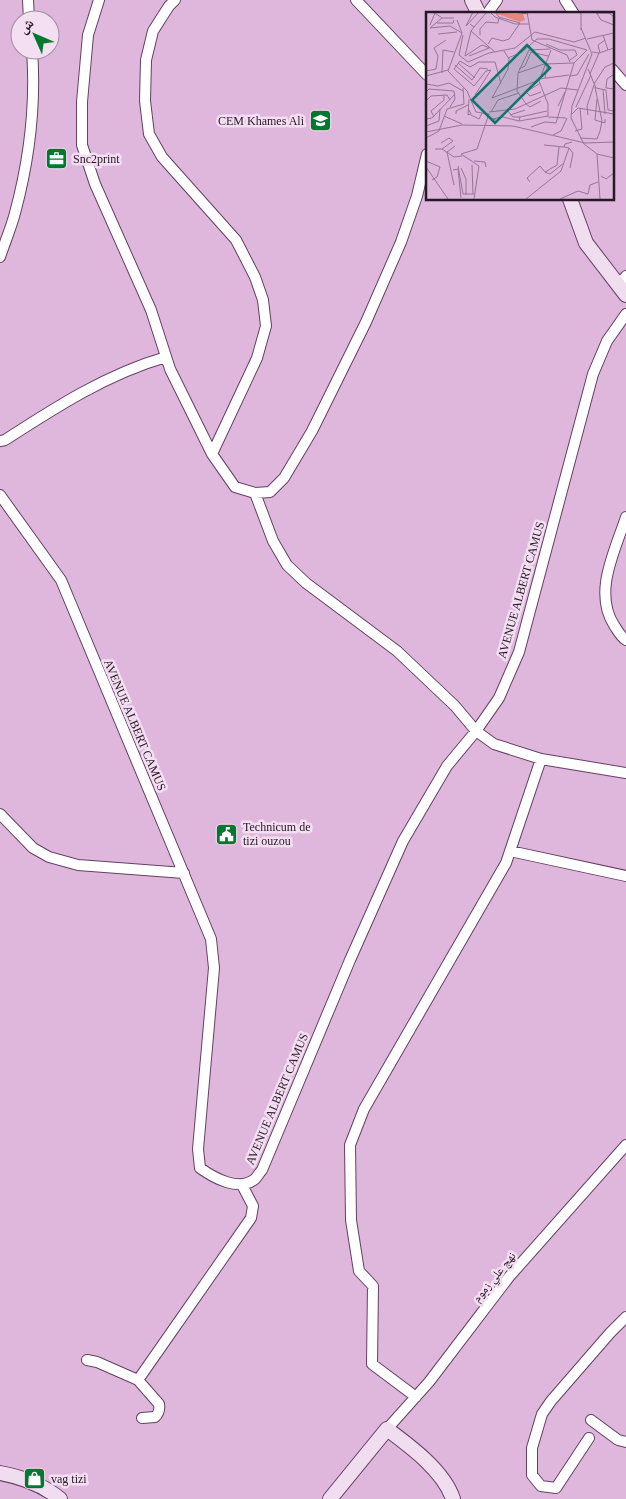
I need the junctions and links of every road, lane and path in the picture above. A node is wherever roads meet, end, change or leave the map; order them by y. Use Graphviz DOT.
graph roads {
  1 [pos="99,0"];
  2 [pos="175,0"];
  3 [pos="356,0"];
  4 [pos="472,0"];
  5 [pos="497,0"];
  6 [pos="565,0"];
  7 [pos="478,12"];
  8 [pos="488,12"];
  9 [pos="573,12"];
  10 [pos="33,60"];
  11 [pos="614,71"];
  12 [pos="426,74"];
  13 [pos="626,85"];
  14 [pos="426,158"];
  15 [pos="570,200"];
  16 [pos="0,257"];
  17 [pos="623,286"];
  18 [pos="626,314"];
  19 [pos="166,357"];
  20 [pos="0,442"];
  21 [pos="212,454"];
  22 [pos="256,493"];
  23 [pos="0,495"];
  24 [pos="626,517"];
  25 [pos="626,640"];
  26 [pos="476,731"];
  27 [pos="541,759"];
  28 [pos="626,772"];
  29 [pos="0,814"];
  30 [pos="510,851"];
  31 [pos="184,873"];
  32 [pos="626,876"];
  33 [pos="626,1146"];
  34 [pos="622,1155"];
  35 [pos="242,1185"];
  36 [pos="626,1317"];
  37 [pos="87,1360"];
  38 [pos="138,1380"];
  39 [pos="416,1397"];
  40 [pos="142,1418"];
  41 [pos="591,1420"];
  42 [pos="387,1429"];
  43 [pos="589,1438"];
  44 [pos="626,1442"];
  45 [pos="0,1473"];
  46 [pos="60,1499"];
  47 [pos="330,1499"];
  48 [pos="453,1499"];
  1 -- 19 [label="street"];
  2 -- 21 [label="street"];
  3 -- 12 [label="street"];
  4 -- 7 [label="main road"];
  5 -- 8 [label="street"];
  6 -- 9 [label="street"];
  10 -- 16 [label="street"];
  11 -- 13 [label="street"];
  14 -- 22 [label="street"];
  15 -- 17 [label="main road"];
  18 -- 26 [label="street, AVENUE ALBERT CAMUS"];
  19 -- 20 [label="street"];
  19 -- 21 [label="street"];
  21 -- 22 [label="street"];
  22 -- 26 [label="street"];
  23 -- 31 [label="street, AVENUE ALBERT CAMUS"];
  24 -- 25 [label="street"];
  26 -- 27 [label="street"];
  26 -- 35 [label="street, AVENUE ALBERT CAMUS"];
  27 -- 28 [label="street"];
  27 -- 30 [label="street"];
  29 -- 31 [label="street"];
  30 -- 32 [label="street"];
  30 -- 39 [label="street"];
  31 -- 35 [label="street, AVENUE ALBERT CAMUS"];
  33 -- 34 [label="street, نهج علي زموم"];
  34 -- 39 [label="street, نهج علي زموم"];
  35 -- 38 [label="street"];
  36 -- 43 [label="street"];
  37 -- 38 [label="street"];
  38 -- 40 [label="street"];
  39 -- 42 [label="street, نهج علي زموم"];
  41 -- 44 [label="street"];
  42 -- 47 [label="main road"];
  42 -- 48 [label="main road"];
  45 -- 46 [label="main road"];
}
